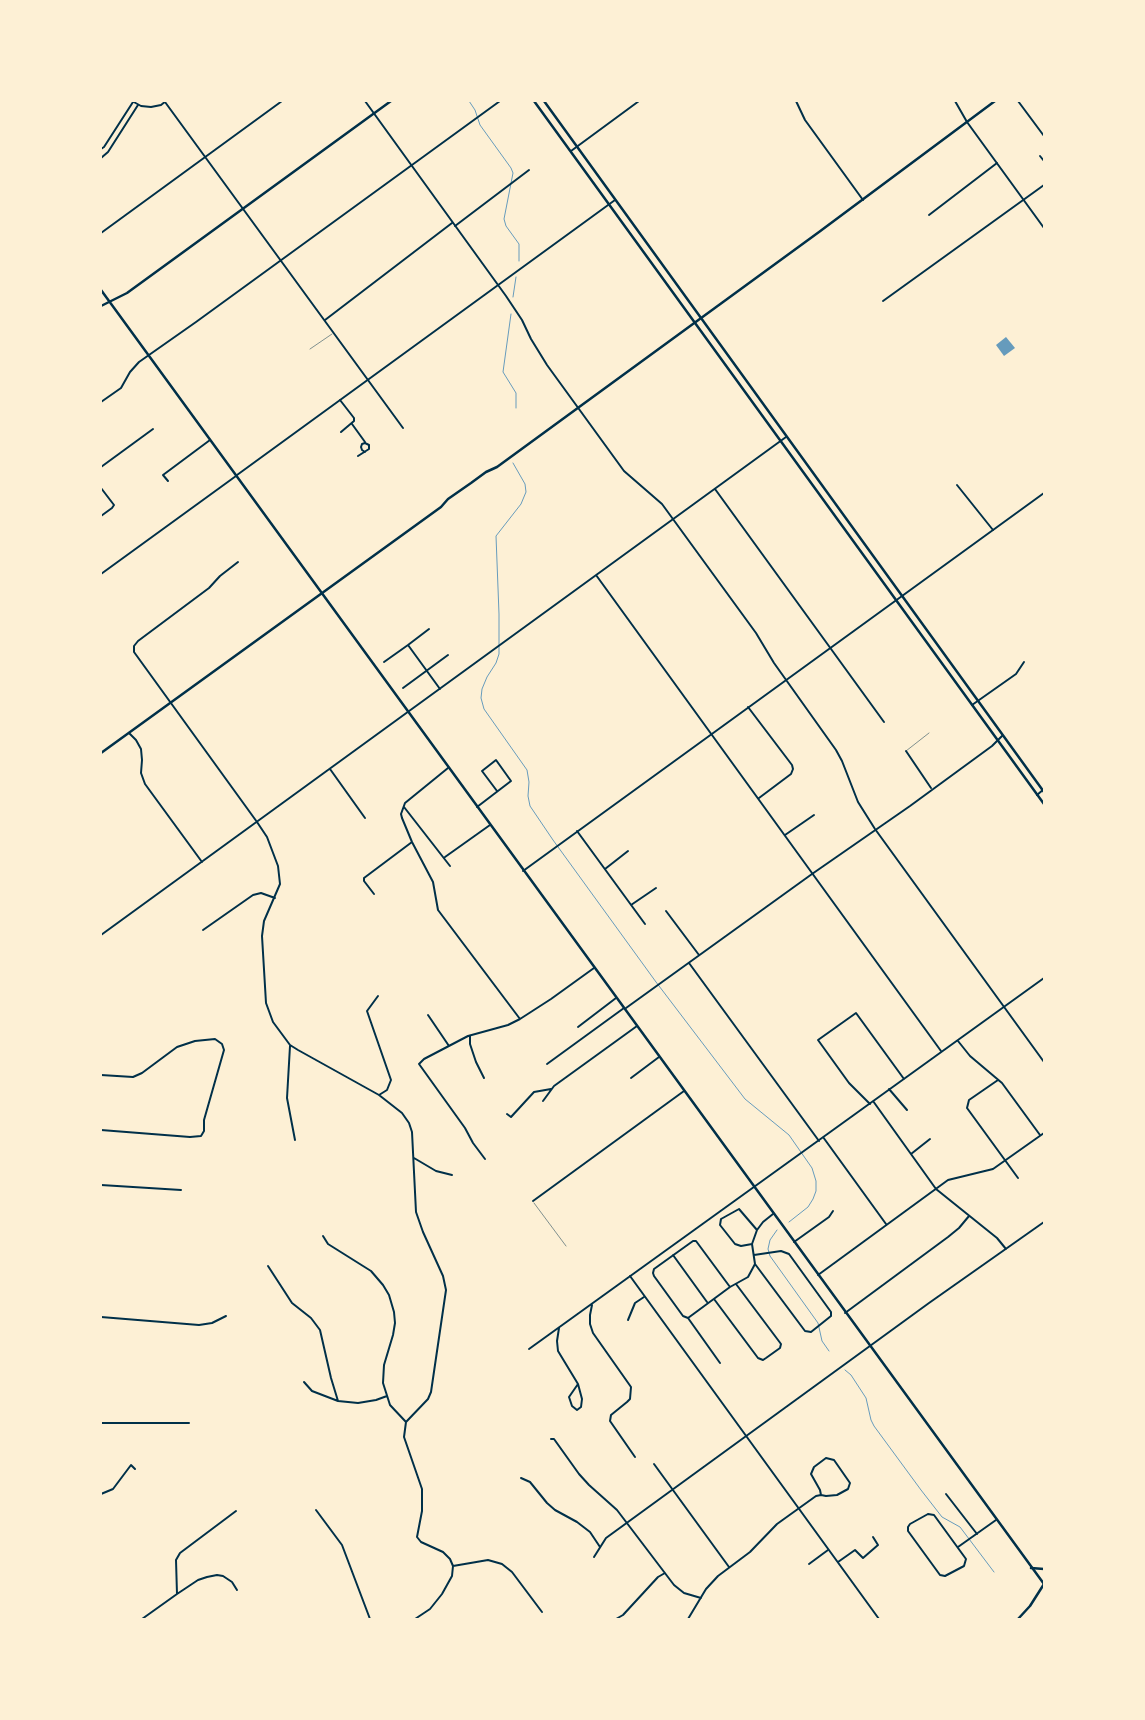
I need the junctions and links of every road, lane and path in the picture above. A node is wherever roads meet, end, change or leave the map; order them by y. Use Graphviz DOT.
graph roads {
  1 [pos="282,101"];
  2 [pos="365,101"];
  3 [pos="391,101"];
  4 [pos="500,101"];
  5 [pos="534,101"];
  6 [pos="544,101"];
  7 [pos="639,101"];
  8 [pos="796,101"];
  9 [pos="955,101"];
  10 [pos="995,101"];
  11 [pos="1018,101"];
  12 [pos="132,102"];
  13 [pos="166,102"];
  14 [pos="138,105"];
  15 [pos="374,114"];
  16 [pos="967,122"];
  17 [pos="1044,136"];
  18 [pos="577,147"];
  19 [pos="101,149"];
  20 [pos="571,151"];
  21 [pos="1040,156"];
  22 [pos="205,157"];
  23 [pos="101,158"];
  24 [pos="1044,161"];
  25 [pos="997,163"];
  26 [pos="412,166"];
  27 [pos="529,170"];
  28 [pos="1044,185"];
  29 [pos="615,200"];
  30 [pos="863,200"];
  31 [pos="1023,200"];
  32 [pos="608,204"];
  33 [pos="243,209"];
  34 [pos="929,215"];
  35 [pos="454,225"];
  36 [pos="1044,228"];
  37 [pos="101,232"];
  38 [pos="643,238"];
  39 [pos="636,243"];
  40 [pos="280,260"];
  41 [pos="498,285"];
  42 [pos="101,290"];
  43 [pos="883,300"];
  44 [pos="110,302"];
  45 [pos="101,306"];
  46 [pos="701,318"];
  47 [pos="324,320"];
  48 [pos="694,322"];
  49 [pos="333,333"];
  50 [pos="310,349"];
  51 [pos="148,355"];
  52 [pos="368,380"];
  53 [pos="340,400"];
  54 [pos="101,402"];
  55 [pos="579,408"];
  56 [pos="352,424"];
  57 [pos="403,428"];
  58 [pos="153,430"];
  59 [pos="340,432"];
  60 [pos="786,437"];
  61 [pos="210,440"];
  62 [pos="365,442"];
  63 [pos="780,442"];
  64 [pos="365,452"];
  65 [pos="358,456"];
  66 [pos="101,467"];
  67 [pos="236,476"];
  68 [pos="168,481"];
  69 [pos="957,485"];
  70 [pos="101,488"];
  71 [pos="715,489"];
  72 [pos="1044,493"];
  73 [pos="101,516"];
  74 [pos="674,519"];
  75 [pos="992,530"];
  76 [pos="238,562"];
  77 [pos="101,574"];
  78 [pos="596,575"];
  79 [pos="322,593"];
  80 [pos="902,596"];
  81 [pos="896,600"];
  82 [pos="429,629"];
  83 [pos="408,644"];
  84 [pos="830,648"];
  85 [pos="448,656"];
  86 [pos="384,662"];
  87 [pos="1024,662"];
  88 [pos="427,670"];
  89 [pos="786,680"];
  90 [pos="402,688"];
  91 [pos="440,689"];
  92 [pos="978,701"];
  93 [pos="170,703"];
  94 [pos="972,705"];
  95 [pos="748,707"];
  96 [pos="408,712"];
  97 [pos="884,722"];
  98 [pos="129,733"];
  99 [pos="929,733"];
  100 [pos="711,734"];
  101 [pos="1002,736"];
  102 [pos="998,740"];
  103 [pos="906,751"];
  104 [pos="101,753"];
  105 [pos="448,768"];
  106 [pos="330,769"];
  107 [pos="932,789"];
  108 [pos="497,791"];
  109 [pos="1043,791"];
  110 [pos="1037,794"];
  111 [pos="758,798"];
  112 [pos="1044,804"];
  113 [pos="404,807"];
  114 [pos="477,807"];
  115 [pos="814,815"];
  116 [pos="365,818"];
  117 [pos="257,822"];
  118 [pos="490,825"];
  119 [pos="875,829"];
  120 [pos="578,831"];
  121 [pos="785,835"];
  122 [pos="412,842"];
  123 [pos="628,851"];
  124 [pos="444,857"];
  125 [pos="202,862"];
  126 [pos="450,866"];
  127 [pos="605,869"];
  128 [pos="523,870"];
  129 [pos="812,874"];
  130 [pos="656,888"];
  131 [pos="374,894"];
  132 [pos="275,898"];
  133 [pos="631,905"];
  134 [pos="666,911"];
  135 [pos="645,924"];
  136 [pos="203,930"];
  137 [pos="101,936"];
  138 [pos="699,955"];
  139 [pos="689,962"];
  140 [pos="594,968"];
  141 [pos="1044,978"];
  142 [pos="378,996"];
  143 [pos="616,998"];
  144 [pos="1004,1008"];
  145 [pos="624,1009"];
  146 [pos="428,1015"];
  147 [pos="520,1019"];
  148 [pos="637,1026"];
  149 [pos="578,1027"];
  150 [pos="470,1036"];
  151 [pos="958,1041"];
  152 [pos="290,1044"];
  153 [pos="449,1046"];
  154 [pos="941,1052"];
  155 [pos="659,1057"];
  156 [pos="1044,1062"];
  157 [pos="548,1064"];
  158 [pos="101,1075"];
  159 [pos="484,1078"];
  160 [pos="631,1078"];
  161 [pos="904,1079"];
  162 [pos="998,1080"];
  163 [pos="551,1089"];
  164 [pos="889,1090"];
  165 [pos="684,1091"];
  166 [pos="380,1095"];
  167 [pos="543,1101"];
  168 [pos="873,1102"];
  169 [pos="870,1104"];
  170 [pos="907,1110"];
  171 [pos="508,1114"];
  172 [pos="101,1130"];
  173 [pos="1044,1133"];
  174 [pos="1040,1135"];
  175 [pos="823,1137"];
  176 [pos="930,1139"];
  177 [pos="295,1140"];
  178 [pos="819,1140"];
  179 [pos="911,1154"];
  180 [pos="414,1158"];
  181 [pos="485,1159"];
  182 [pos="1005,1161"];
  183 [pos="452,1174"];
  184 [pos="1018,1178"];
  185 [pos="101,1185"];
  186 [pos="754,1188"];
  187 [pos="936,1189"];
  188 [pos="181,1190"];
  189 [pos="533,1201"];
  190 [pos="833,1211"];
  191 [pos="773,1214"];
  192 [pos="969,1216"];
  193 [pos="1044,1222"];
  194 [pos="886,1224"];
  195 [pos="757,1230"];
  196 [pos="323,1236"];
  197 [pos="794,1242"];
  198 [pos="752,1244"];
  199 [pos="566,1246"];
  200 [pos="1006,1248"];
  201 [pos="754,1255"];
  202 [pos="673,1256"];
  203 [pos="755,1264"];
  204 [pos="268,1266"];
  205 [pos="817,1275"];
  206 [pos="630,1276"];
  207 [pos="736,1284"];
  208 [pos="730,1287"];
  209 [pos="644,1296"];
  210 [pos="714,1299"];
  211 [pos="593,1302"];
  212 [pos="708,1303"];
  213 [pos="845,1313"];
  214 [pos="226,1316"];
  215 [pos="101,1317"];
  216 [pos="688,1318"];
  217 [pos="628,1320"];
  218 [pos="559,1328"];
  219 [pos="870,1347"];
  220 [pos="529,1349"];
  221 [pos="720,1363"];
  222 [pos="304,1382"];
  223 [pos="578,1384"];
  224 [pos="387,1396"];
  225 [pos="338,1401"];
  226 [pos="101,1422"];
  227 [pos="406,1422"];
  228 [pos="189,1423"];
  229 [pos="746,1437"];
  230 [pos="552,1439"];
  231 [pos="635,1457"];
  232 [pos="654,1464"];
  233 [pos="136,1469"];
  234 [pos="521,1478"];
  235 [pos="673,1490"];
  236 [pos="101,1494"];
  237 [pos="946,1494"];
  238 [pos="821,1495"];
  239 [pos="316,1510"];
  240 [pos="799,1510"];
  241 [pos="236,1511"];
  242 [pos="996,1520"];
  243 [pos="627,1524"];
  244 [pos="977,1534"];
  245 [pos="873,1537"];
  246 [pos="600,1547"];
  247 [pos="958,1547"];
  248 [pos="828,1550"];
  249 [pos="594,1557"];
  250 [pos="838,1562"];
  251 [pos="809,1564"];
  252 [pos="453,1566"];
  253 [pos="729,1567"];
  254 [pos="1032,1568"];
  255 [pos="1044,1569"];
  256 [pos="664,1573"];
  257 [pos="1044,1584"];
  258 [pos="238,1590"];
  259 [pos="177,1594"];
  260 [pos="701,1598"];
  261 [pos="542,1612"];
  262 [pos="142,1619"];
  263 [pos="370,1619"];
  264 [pos="415,1619"];
  265 [pos="616,1619"];
  266 [pos="688,1619"];
  267 [pos="879,1619"];
  268 [pos="1018,1619"];
  1 -- 22 [label="street"];
  2 -- 15 [label="street"];
  3 -- 15 [label="main road"];
  4 -- 26 [label="street"];
  5 -- 20 [label="main road"];
  6 -- 18 [label="main road"];
  7 -- 18 [label="street"];
  8 -- 30 [label="street"];
  9 -- 16 [label="street"];
  10 -- 16 [label="main road"];
  11 -- 17 [label="street"];
  12 -- 14 [label="street"];
  12 -- 19 [label="street"];
  13 -- 14 [label="street"];
  13 -- 22 [label="street"];
  14 -- 23 [label="street"];
  15 -- 26 [label="street"];
  15 -- 33 [label="main road"];
  16 -- 25 [label="street"];
  16 -- 30 [label="main road"];
  18 -- 20 [label="street"];
  18 -- 29 [label="main road"];
  20 -- 32 [label="main road"];
  21 -- 24 [label="street"];
  22 -- 33 [label="street"];
  22 -- 37 [label="street"];
  25 -- 31 [label="street"];
  25 -- 34 [label="street"];
  26 -- 35 [label="street"];
  26 -- 40 [label="street"];
  27 -- 35 [label="street"];
  28 -- 31 [label="street"];
  29 -- 32 [label="street"];
  29 -- 38 [label="main road"];
  30 -- 46 [label="main road"];
  31 -- 36 [label="street"];
  31 -- 43 [label="street"];
  32 -- 39 [label="main road"];
  32 -- 41 [label="street"];
  33 -- 40 [label="street"];
  33 -- 44 [label="main road"];
  35 -- 41 [label="street"];
  35 -- 47 [label="street"];
  38 -- 39 [label="main road"];
  38 -- 46 [label="main road"];
  39 -- 48 [label="main road"];
  40 -- 47 [label="street"];
  40 -- 51 [label="street"];
  41 -- 52 [label="street"];
  41 -- 55 [label="street"];
  42 -- 44 [label="main road"];
  44 -- 45 [label="main road"];
  44 -- 51 [label="main road"];
  46 -- 48 [label="main road"];
  46 -- 60 [label="main road"];
  47 -- 49 [label="street"];
  48 -- 55 [label="main road"];
  48 -- 63 [label="main road"];
  49 -- 50 [label="lane"];
  49 -- 52 [label="street"];
  51 -- 54 [label="street"];
  51 -- 61 [label="main road"];
  52 -- 53 [label="street"];
  52 -- 57 [label="street"];
  53 -- 56 [label="street"];
  53 -- 67 [label="street"];
  55 -- 74 [label="street"];
  55 -- 79 [label="main road"];
  56 -- 59 [label="street"];
  56 -- 62 [label="street"];
  58 -- 66 [label="street"];
  60 -- 63 [label="street"];
  60 -- 80 [label="main road"];
  61 -- 67 [label="main road"];
  61 -- 68 [label="street"];
  62 -- 64 [label="street"];
  62 -- 64 [label="street"];
  63 -- 71 [label="street"];
  63 -- 81 [label="main road"];
  64 -- 65 [label="street"];
  67 -- 77 [label="street"];
  67 -- 79 [label="main road"];
  69 -- 75 [label="street"];
  70 -- 73 [label="street"];
  71 -- 74 [label="street"];
  71 -- 84 [label="street"];
  72 -- 75 [label="street"];
  74 -- 78 [label="street"];
  74 -- 89 [label="street"];
  75 -- 80 [label="street"];
  76 -- 93 [label="street"];
  78 -- 91 [label="street"];
  78 -- 100 [label="street"];
  79 -- 93 [label="main road"];
  79 -- 96 [label="main road"];
  80 -- 81 [label="street"];
  80 -- 92 [label="main road"];
  81 -- 84 [label="street"];
  81 -- 94 [label="main road"];
  82 -- 83 [label="street"];
  83 -- 86 [label="street"];
  83 -- 88 [label="street"];
  84 -- 89 [label="street"];
  84 -- 97 [label="street"];
  85 -- 88 [label="street"];
  87 -- 92 [label="street"];
  88 -- 90 [label="street"];
  88 -- 91 [label="street"];
  89 -- 95 [label="street"];
  89 -- 119 [label="street"];
  91 -- 96 [label="street"];
  92 -- 94 [label="street"];
  92 -- 101 [label="main road"];
  93 -- 98 [label="main road"];
  93 -- 117 [label="street"];
  94 -- 102 [label="main road"];
  95 -- 100 [label="street"];
  95 -- 111 [label="street"];
  96 -- 105 [label="main road"];
  96 -- 106 [label="street"];
  98 -- 104 [label="main road"];
  98 -- 125 [label="street"];
  99 -- 103 [label="lane"];
  100 -- 111 [label="street"];
  100 -- 120 [label="street"];
  101 -- 102 [label="street"];
  101 -- 109 [label="main road"];
  102 -- 107 [label="street"];
  102 -- 110 [label="main road"];
  103 -- 107 [label="street"];
  105 -- 113 [label="street"];
  105 -- 114 [label="main road"];
  106 -- 116 [label="street"];
  106 -- 117 [label="street"];
  107 -- 119 [label="street"];
  108 -- 108 [label="street"];
  108 -- 114 [label="street"];
  109 -- 110 [label="street"];
  110 -- 112 [label="main road"];
  111 -- 121 [label="street"];
  113 -- 122 [label="street"];
  113 -- 124 [label="street"];
  114 -- 118 [label="main road"];
  115 -- 121 [label="street"];
  117 -- 125 [label="street"];
  117 -- 132 [label="street"];
  118 -- 124 [label="street"];
  118 -- 128 [label="main road"];
  119 -- 129 [label="street"];
  119 -- 144 [label="street"];
  120 -- 127 [label="street"];
  120 -- 128 [label="street"];
  121 -- 129 [label="street"];
  122 -- 131 [label="street"];
  122 -- 147 [label="street"];
  123 -- 127 [label="street"];
  124 -- 126 [label="street"];
  125 -- 137 [label="street"];
  127 -- 133 [label="street"];
  128 -- 140 [label="main road"];
  129 -- 138 [label="street"];
  129 -- 154 [label="street"];
  130 -- 133 [label="street"];
  132 -- 136 [label="street"];
  132 -- 152 [label="street"];
  133 -- 135 [label="street"];
  134 -- 138 [label="street"];
  138 -- 139 [label="street"];
  139 -- 145 [label="street"];
  139 -- 178 [label="street"];
  140 -- 143 [label="main road"];
  140 -- 147 [label="street"];
  141 -- 144 [label="street"];
  142 -- 166 [label="street"];
  143 -- 145 [label="main road"];
  143 -- 149 [label="street"];
  144 -- 151 [label="street"];
  144 -- 156 [label="street"];
  145 -- 148 [label="main road"];
  145 -- 157 [label="street"];
  146 -- 153 [label="street"];
  147 -- 150 [label="street"];
  148 -- 155 [label="main road"];
  148 -- 163 [label="street"];
  150 -- 153 [label="street"];
  150 -- 159 [label="street"];
  151 -- 154 [label="street"];
  151 -- 162 [label="street"];
  152 -- 166 [label="street"];
  152 -- 177 [label="street"];
  153 -- 181 [label="street"];
  154 -- 161 [label="street"];
  155 -- 160 [label="street"];
  155 -- 165 [label="main road"];
  158 -- 172 [label="street"];
  161 -- 164 [label="street"];
  161 -- 169 [label="street"];
  162 -- 174 [label="street"];
  162 -- 182 [label="street"];
  163 -- 167 [label="street"];
  163 -- 171 [label="street"];
  164 -- 168 [label="street"];
  164 -- 170 [label="street"];
  165 -- 186 [label="main road"];
  165 -- 189 [label="street"];
  166 -- 180 [label="street"];
  168 -- 169 [label="street"];
  168 -- 179 [label="street"];
  169 -- 175 [label="street"];
  173 -- 174 [label="street"];
  174 -- 182 [label="street"];
  175 -- 178 [label="street"];
  175 -- 194 [label="street"];
  176 -- 179 [label="street"];
  178 -- 186 [label="street"];
  179 -- 187 [label="street"];
  180 -- 183 [label="street"];
  180 -- 227 [label="street"];
  182 -- 184 [label="street"];
  182 -- 187 [label="street"];
  185 -- 188 [label="street"];
  186 -- 191 [label="main road"];
  186 -- 206 [label="street"];
  187 -- 192 [label="street"];
  187 -- 194 [label="street"];
  189 -- 199 [label="lane"];
  190 -- 197 [label="street"];
  191 -- 195 [label="street"];
  191 -- 197 [label="main road"];
  192 -- 200 [label="street"];
  192 -- 213 [label="street"];
  193 -- 200 [label="street"];
  194 -- 205 [label="street"];
  195 -- 198 [label="street"];
  195 -- 198 [label="street"];
  196 -- 224 [label="street"];
  197 -- 205 [label="main road"];
  198 -- 201 [label="street"];
  200 -- 219 [label="street"];
  201 -- 203 [label="street"];
  201 -- 203 [label="street"];
  202 -- 208 [label="street"];
  202 -- 212 [label="street"];
  202 -- 216 [label="street"];
  203 -- 207 [label="street"];
  204 -- 225 [label="street"];
  205 -- 213 [label="main road"];
  206 -- 209 [label="street"];
  206 -- 211 [label="street"];
  207 -- 208 [label="street"];
  207 -- 210 [label="street"];
  208 -- 210 [label="street"];
  209 -- 217 [label="street"];
  209 -- 229 [label="street"];
  210 -- 212 [label="street"];
  211 -- 218 [label="street"];
  211 -- 231 [label="street"];
  212 -- 216 [label="street"];
  213 -- 219 [label="main road"];
  214 -- 215 [label="street"];
  216 -- 221 [label="street"];
  218 -- 220 [label="street"];
  218 -- 223 [label="street"];
  219 -- 229 [label="street"];
  219 -- 242 [label="main road"];
  222 -- 225 [label="street"];
  223 -- 223 [label="street"];
  224 -- 225 [label="street"];
  224 -- 227 [label="street"];
  226 -- 228 [label="street"];
  227 -- 252 [label="street"];
  229 -- 235 [label="street"];
  229 -- 240 [label="street"];
  230 -- 243 [label="street"];
  232 -- 235 [label="street"];
  233 -- 236 [label="street"];
  234 -- 246 [label="street"];
  235 -- 243 [label="street"];
  235 -- 253 [label="street"];
  237 -- 244 [label="street"];
  238 -- 238 [label="street"];
  238 -- 240 [label="street"];
  239 -- 263 [label="street"];
  240 -- 248 [label="street"];
  240 -- 253 [label="street"];
  241 -- 259 [label="street"];
  242 -- 244 [label="street"];
  242 -- 254 [label="main road"];
  243 -- 246 [label="street"];
  243 -- 256 [label="street"];
  244 -- 247 [label="street"];
  245 -- 250 [label="street"];
  246 -- 249 [label="street"];
  247 -- 247 [label="street"];
  248 -- 250 [label="street"];
  248 -- 251 [label="street"];
  250 -- 267 [label="street"];
  252 -- 261 [label="street"];
  252 -- 264 [label="street"];
  253 -- 260 [label="street"];
  254 -- 255 [label="main road"];
  254 -- 257 [label="main road"];
  256 -- 260 [label="street"];
  256 -- 265 [label="street"];
  257 -- 268 [label="main road"];
  258 -- 259 [label="street"];
  259 -- 262 [label="street"];
  260 -- 266 [label="street"];
}
